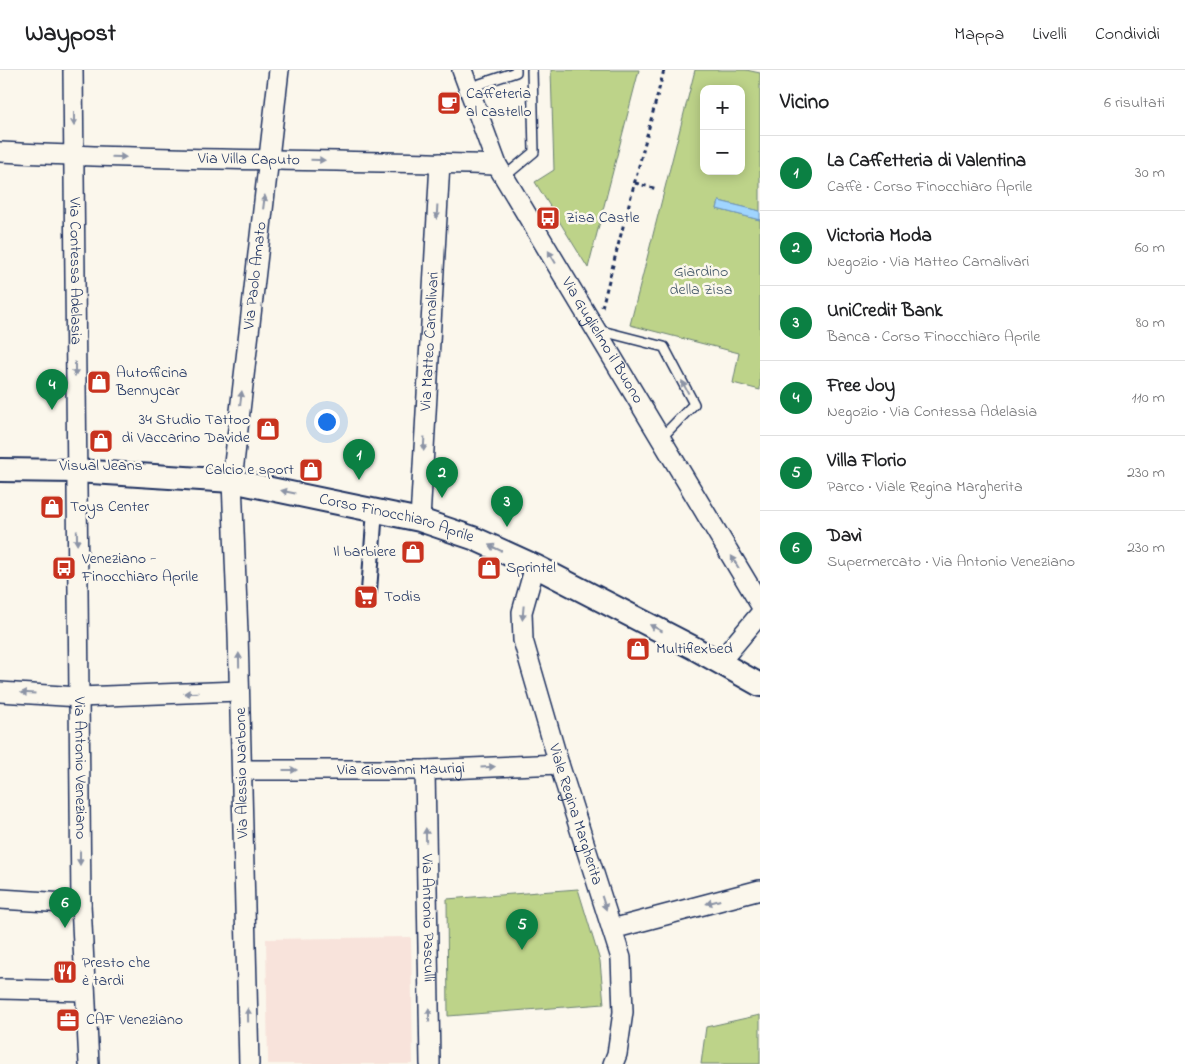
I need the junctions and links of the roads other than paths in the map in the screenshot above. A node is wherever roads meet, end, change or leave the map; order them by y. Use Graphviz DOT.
graph roads {
  1 [pos="73,70"];
  2 [pos="279,70"];
  3 [pos="462,70"];
  4 [pos="516,70"];
  5 [pos="532,70"];
  6 [pos="468,88"];
  7 [pos="0,152"];
  8 [pos="74,156"];
  9 [pos="269,159"];
  10 [pos="440,163"];
  11 [pos="500,171"];
  12 [pos="596,330"];
  13 [pos="661,438"];
  14 [pos="0,470"];
  15 [pos="76,472"];
  16 [pos="232,481"];
  17 [pos="375,510"];
  18 [pos="420,520"];
  19 [pos="535,566"];
  20 [pos="369,591"];
  21 [pos="760,604"];
  22 [pos="760,614"];
  23 [pos="720,662"];
  24 [pos="760,685"];
  25 [pos="240,691"];
  26 [pos="0,692"];
  27 [pos="79,697"];
  28 [pos="559,764"];
  29 [pos="242,770"];
  30 [pos="425,770"];
  31 [pos="760,890"];
  32 [pos="0,898"];
  33 [pos="81,904"];
  34 [pos="612,929"];
  35 [pos="0,989"];
  36 [pos="85,990"];
  37 [pos="88,1064"];
  38 [pos="249,1064"];
  39 [pos="430,1064"];
  40 [pos="613,1064"];
  1 -- 8 [label="street, Via Contessa Adelasia, one-way"];
  2 -- 9 [label="street, Via Paolo Amato"];
  3 -- 6 [label="street, Via Guglielmo il Buono"];
  4 -- 6 [label="lane"];
  5 -- 11 [label="lane"];
  6 -- 11 [label="street, Via Guglielmo il Buono"];
  7 -- 8 [label="street, Via Villa Caputo"];
  8 -- 9 [label="street, Via Villa Caputo, one-way"];
  8 -- 15 [label="street, Via Contessa Adelasia, one-way"];
  9 -- 10 [label="street, Via Villa Caputo, one-way"];
  16 -- 9 [label="street, Via Paolo Amato, one-way"];
  10 -- 11 [label="street, Via Villa Caputo"];
  10 -- 18 [label="street, Via Matteo Carnalivari, one-way"];
  12 -- 11 [label="street, Via Guglielmo il Buono, one-way"];
  12 -- 13 [label="street, Via Guglielmo il Buono"];
  13 -- 12 [label="lane, one-way"];
  21 -- 13 [label="street, Via Guglielmo il Buono, one-way"];
  14 -- 15 [label="street, Corso Finocchiaro Aprile"];
  15 -- 16 [label="street, Corso Finocchiaro Aprile"];
  15 -- 27 [label="street, Via Antonio Veneziano, one-way"];
  17 -- 16 [label="street, Corso Finocchiaro Aprile, one-way"];
  25 -- 16 [label="street, Via Alessio Narbone, one-way"];
  17 -- 18 [label="street, Corso Finocchiaro Aprile"];
  17 -- 20 [label="street"];
  19 -- 18 [label="street, Corso Finocchiaro Aprile, one-way"];
  23 -- 19 [label="street, Corso Finocchiaro Aprile, one-way"];
  19 -- 28 [label="street, Viale Regina Margherita, one-way"];
  22 -- 23 [label="street"];
  23 -- 24 [label="street, Corso Finocchiaro Aprile"];
  25 -- 27 [label="street, one-way"];
  25 -- 29 [label="street, Via Alessio Narbone"];
  27 -- 26 [label="street, one-way"];
  27 -- 33 [label="street, Via Antonio Veneziano, one-way"];
  30 -- 28 [label="street, Via Giovanni Maurigi, one-way"];
  28 -- 34 [label="street, Viale Regina Margherita, one-way"];
  29 -- 30 [label="street, Via Giovanni Maurigi, one-way"];
  38 -- 29 [label="street, Via Alessio Narbone, one-way"];
  39 -- 30 [label="street, Via Antonio Pasculli, one-way"];
  31 -- 34 [label="street, one-way"];
  32 -- 33 [label="street"];
  33 -- 36 [label="street, Via Antonio Veneziano"];
  34 -- 40 [label="street, Viale Regina Margherita"];
  35 -- 36 [label="street"];
  36 -- 37 [label="street, Via Antonio Veneziano"];
}
